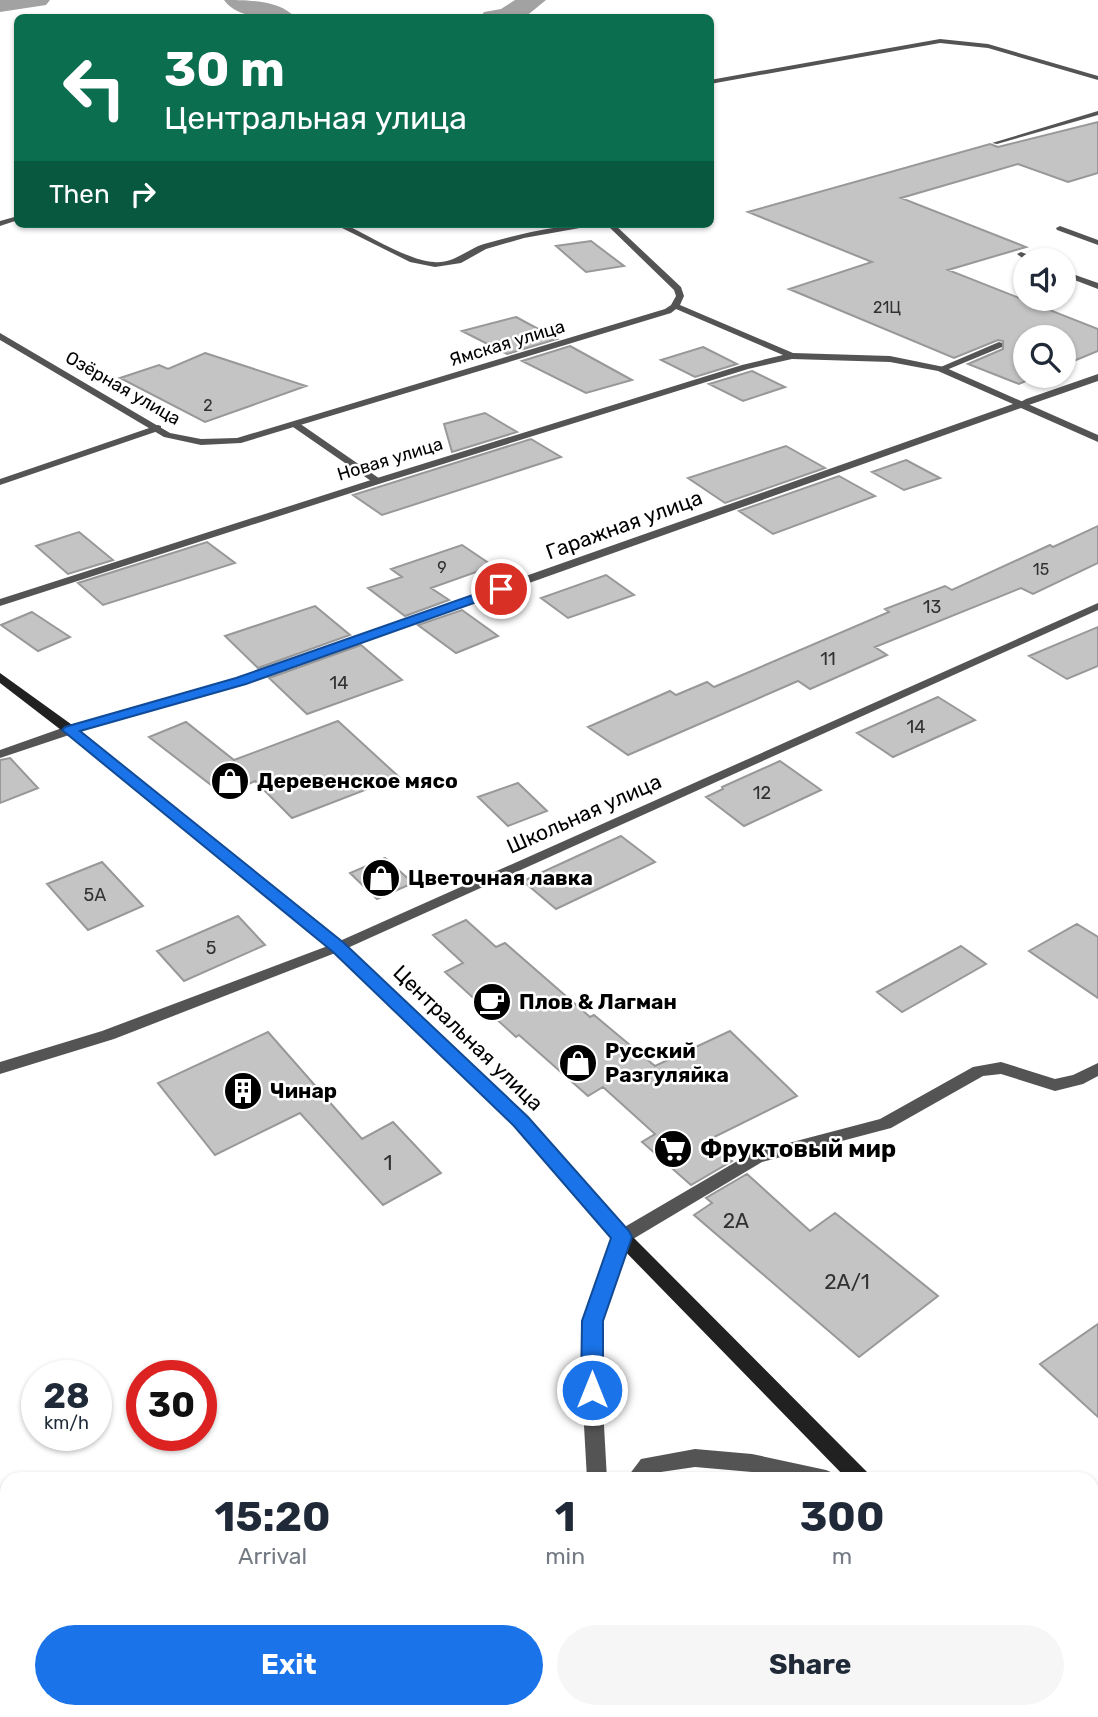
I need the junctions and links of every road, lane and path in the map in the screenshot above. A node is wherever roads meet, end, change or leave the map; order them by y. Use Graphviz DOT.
graph roads {
  1 [pos="1098,78"];
  2 [pos="714,81"];
  3 [pos="1098,113"];
  4 [pos="995,143"];
  5 [pos="346,228"];
  6 [pos="573,228"];
  7 [pos="614,228"];
  8 [pos="1059,228"];
  9 [pos="1098,243"];
  10 [pos="1076,278"];
  11 [pos="1098,286"];
  12 [pos="676,306"];
  13 [pos="0,336"];
  14 [pos="999,345"];
  15 [pos="792,356"];
  16 [pos="941,369"];
  17 [pos="1098,377"];
  18 [pos="1020,405"];
  19 [pos="296,425"];
  20 [pos="158,428"];
  21 [pos="1098,439"];
  22 [pos="238,442"];
  23 [pos="378,481"];
  24 [pos="0,482"];
  25 [pos="0,603"];
  26 [pos="1098,607"];
  27 [pos="0,677"];
  28 [pos="70,730"];
  29 [pos="0,754"];
  30 [pos="338,947"];
  31 [pos="0,1068"];
  32 [pos="1098,1069"];
  33 [pos="622,1237"];
  34 [pos="597,1472"];
  35 [pos="642,1472"];
  36 [pos="793,1472"];
  37 [pos="853,1472"];
  1 -- 2 [label="street"];
  3 -- 4 [label="street"];
  5 -- 6 [label="street"];
  7 -- 12 [label="street"];
  8 -- 9 [label="street"];
  10 -- 11 [label="street"];
  12 -- 15 [label="street"];
  12 -- 19 [label="street, Ямская улица"];
  13 -- 20 [label="street, Озёрная улица"];
  14 -- 16 [label="street"];
  15 -- 16 [label="street"];
  15 -- 23 [label="street, Новая улица"];
  16 -- 18 [label="street"];
  17 -- 18 [label="street, Гаражная улица"];
  18 -- 21 [label="street"];
  18 -- 28 [label="street, Гаражная улица"];
  19 -- 22 [label="street, Ямская улица"];
  19 -- 23 [label="street"];
  20 -- 22 [label="street, Озёрная улица"];
  20 -- 24 [label="street"];
  23 -- 25 [label="street, Новая улица"];
  26 -- 30 [label="street, Школьная улица"];
  27 -- 28 [label="street, Центральная улица"];
  28 -- 29 [label="street, Гаражная улица"];
  28 -- 30 [label="street, Центральная улица"];
  30 -- 31 [label="street, Школьная улица"];
  30 -- 33 [label="street, Центральная улица"];
  32 -- 33 [label="street"];
  33 -- 34 [label="street"];
  33 -- 37 [label="street, Центральная улица"];
  35 -- 36 [label="street"];
}
